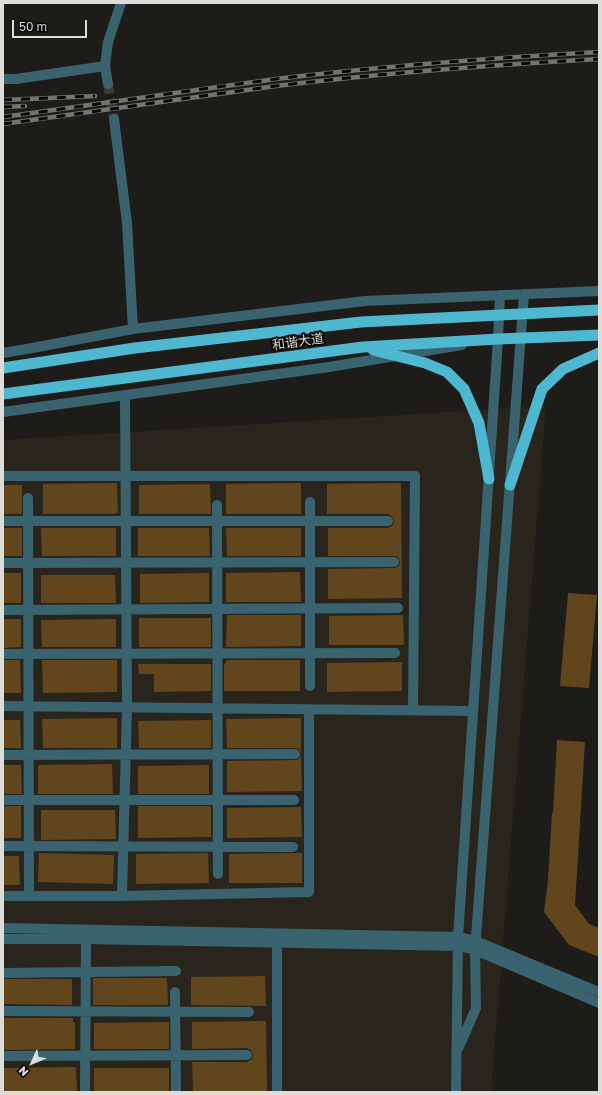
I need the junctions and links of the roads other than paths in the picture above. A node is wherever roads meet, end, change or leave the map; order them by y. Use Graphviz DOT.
graph roads {
  1 [pos="121,3"];
  2 [pos="105,66"];
  3 [pos="3,79"];
  4 [pos="108,84"];
  5 [pos="114,119"];
  6 [pos="599,290"];
  7 [pos="524,294"];
  8 [pos="500,295"];
  9 [pos="599,310"];
  10 [pos="522,314"];
  11 [pos="499,315"];
  12 [pos="133,329"];
  13 [pos="599,335"];
  14 [pos="520,338"];
  15 [pos="498,339"];
  16 [pos="599,339"];
  17 [pos="363,347"];
  18 [pos="3,353"];
  19 [pos="599,353"];
  20 [pos="397,356"];
  21 [pos="3,368"];
  22 [pos="3,394"];
  23 [pos="125,395"];
  24 [pos="3,412"];
  25 [pos="3,476"];
  26 [pos="126,476"];
  27 [pos="489,479"];
  28 [pos="510,485"];
  29 [pos="28,498"];
  30 [pos="310,502"];
  31 [pos="217,504"];
  32 [pos="388,520"];
  33 [pos="3,521"];
  34 [pos="28,521"];
  35 [pos="126,521"];
  36 [pos="217,521"];
  37 [pos="310,521"];
  38 [pos="394,562"];
  39 [pos="3,563"];
  40 [pos="28,563"];
  41 [pos="126,563"];
  42 [pos="217,563"];
  43 [pos="310,563"];
  44 [pos="310,608"];
  45 [pos="398,608"];
  46 [pos="28,609"];
  47 [pos="126,609"];
  48 [pos="217,609"];
  49 [pos="3,610"];
  50 [pos="310,653"];
  51 [pos="394,653"];
  52 [pos="3,654"];
  53 [pos="28,654"];
  54 [pos="126,654"];
  55 [pos="217,654"];
  56 [pos="310,686"];
  57 [pos="3,706"];
  58 [pos="28,706"];
  59 [pos="127,707"];
  60 [pos="218,708"];
  61 [pos="309,709"];
  62 [pos="413,710"];
  63 [pos="473,711"];
  64 [pos="125,754"];
  65 [pos="218,754"];
  66 [pos="295,754"];
  67 [pos="3,755"];
  68 [pos="28,755"];
  69 [pos="3,800"];
  70 [pos="29,800"];
  71 [pos="124,800"];
  72 [pos="218,800"];
  73 [pos="294,800"];
  74 [pos="3,846"];
  75 [pos="29,846"];
  76 [pos="123,847"];
  77 [pos="218,847"];
  78 [pos="293,847"];
  79 [pos="218,874"];
  80 [pos="3,896"];
  81 [pos="29,896"];
  82 [pos="122,896"];
  83 [pos="3,928"];
  84 [pos="3,939"];
  85 [pos="86,939"];
  86 [pos="459,942"];
  87 [pos="277,943"];
  88 [pos="476,945"];
  89 [pos="176,971"];
  90 [pos="85,972"];
  91 [pos="3,973"];
  92 [pos="175,992"];
  93 [pos="599,992"];
  94 [pos="599,1003"];
  95 [pos="3,1010"];
  96 [pos="85,1011"];
  97 [pos="176,1012"];
  98 [pos="249,1012"];
  99 [pos="457,1052"];
  100 [pos="247,1055"];
  101 [pos="3,1056"];
  102 [pos="85,1056"];
  103 [pos="175,1056"];
  104 [pos="85,1092"];
  105 [pos="176,1092"];
  106 [pos="277,1092"];
  107 [pos="456,1092"];
  1 -- 2 [label="street"];
  2 -- 3 [label="street"];
  2 -- 4 [label="street"];
  5 -- 12 [label="street"];
  6 -- 7 [label="street"];
  7 -- 8 [label="street"];
  7 -- 10 [label="street"];
  8 -- 11 [label="street"];
  8 -- 12 [label="street"];
  9 -- 10 [label="highway, 和谐大道"];
  10 -- 11 [label="highway, 和谐大道"];
  10 -- 14 [label="street"];
  11 -- 15 [label="street"];
  11 -- 21 [label="highway, 和谐大道"];
  12 -- 18 [label="street"];
  13 -- 14 [label="highway, 和谐大道"];
  14 -- 15 [label="highway, 和谐大道"];
  14 -- 16 [label="street"];
  14 -- 28 [label="street"];
  15 -- 17 [label="highway, 和谐大道"];
  15 -- 20 [label="street"];
  15 -- 27 [label="street"];
  17 -- 20 [label="highway"];
  17 -- 22 [label="highway, 和谐大道"];
  19 -- 28 [label="highway"];
  20 -- 23 [label="street"];
  20 -- 27 [label="highway"];
  23 -- 24 [label="street"];
  23 -- 26 [label="street"];
  25 -- 26 [label="street"];
  26 -- 35 [label="street"];
  26 -- 62 [label="street"];
  27 -- 63 [label="street"];
  28 -- 88 [label="street"];
  29 -- 34 [label="street"];
  30 -- 37 [label="street"];
  31 -- 36 [label="street"];
  32 -- 37 [label="street"];
  33 -- 34 [label="street"];
  34 -- 35 [label="street"];
  34 -- 40 [label="street"];
  35 -- 36 [label="street"];
  35 -- 41 [label="street"];
  36 -- 37 [label="street"];
  36 -- 42 [label="street"];
  37 -- 43 [label="street"];
  38 -- 43 [label="street"];
  39 -- 40 [label="street"];
  40 -- 41 [label="street"];
  40 -- 46 [label="street"];
  41 -- 42 [label="street"];
  41 -- 47 [label="street"];
  42 -- 43 [label="street"];
  42 -- 48 [label="street"];
  43 -- 44 [label="street"];
  44 -- 45 [label="street"];
  44 -- 48 [label="street"];
  44 -- 50 [label="street"];
  46 -- 47 [label="street"];
  46 -- 49 [label="street"];
  46 -- 53 [label="street"];
  47 -- 48 [label="street"];
  47 -- 54 [label="street"];
  48 -- 55 [label="street"];
  50 -- 51 [label="street"];
  50 -- 55 [label="street"];
  50 -- 56 [label="street"];
  52 -- 53 [label="street"];
  53 -- 54 [label="street"];
  53 -- 58 [label="street"];
  54 -- 55 [label="street"];
  54 -- 59 [label="street"];
  55 -- 60 [label="street"];
  57 -- 58 [label="street"];
  58 -- 59 [label="street"];
  58 -- 68 [label="street"];
  59 -- 60 [label="street"];
  59 -- 64 [label="street"];
  60 -- 61 [label="street"];
  60 -- 65 [label="street"];
  61 -- 62 [label="street"];
  61 -- 82 [label="street"];
  62 -- 63 [label="street"];
  63 -- 86 [label="street"];
  64 -- 65 [label="street"];
  64 -- 68 [label="street"];
  64 -- 71 [label="street"];
  65 -- 66 [label="street"];
  65 -- 72 [label="street"];
  67 -- 68 [label="street"];
  68 -- 70 [label="street"];
  69 -- 70 [label="street"];
  70 -- 71 [label="street"];
  70 -- 75 [label="street"];
  71 -- 72 [label="street"];
  71 -- 76 [label="street"];
  72 -- 73 [label="street"];
  72 -- 77 [label="street"];
  74 -- 75 [label="street"];
  75 -- 76 [label="street"];
  75 -- 81 [label="street"];
  76 -- 77 [label="street"];
  76 -- 82 [label="street"];
  77 -- 78 [label="street"];
  77 -- 79 [label="street"];
  80 -- 81 [label="street"];
  81 -- 82 [label="street"];
  83 -- 86 [label="street"];
  84 -- 85 [label="street"];
  85 -- 87 [label="street"];
  85 -- 90 [label="street"];
  86 -- 87 [label="street"];
  86 -- 88 [label="street"];
  86 -- 99 [label="street"];
  87 -- 106 [label="street"];
  88 -- 93 [label="street"];
  88 -- 94 [label="street"];
  88 -- 99 [label="street"];
  89 -- 90 [label="street"];
  90 -- 91 [label="street"];
  90 -- 96 [label="street"];
  92 -- 97 [label="street"];
  95 -- 96 [label="street"];
  96 -- 97 [label="street"];
  96 -- 102 [label="street"];
  97 -- 98 [label="street"];
  97 -- 103 [label="street"];
  99 -- 107 [label="street"];
  100 -- 103 [label="street"];
  101 -- 102 [label="street"];
  102 -- 103 [label="street"];
  102 -- 104 [label="street"];
  103 -- 105 [label="street"];
}
